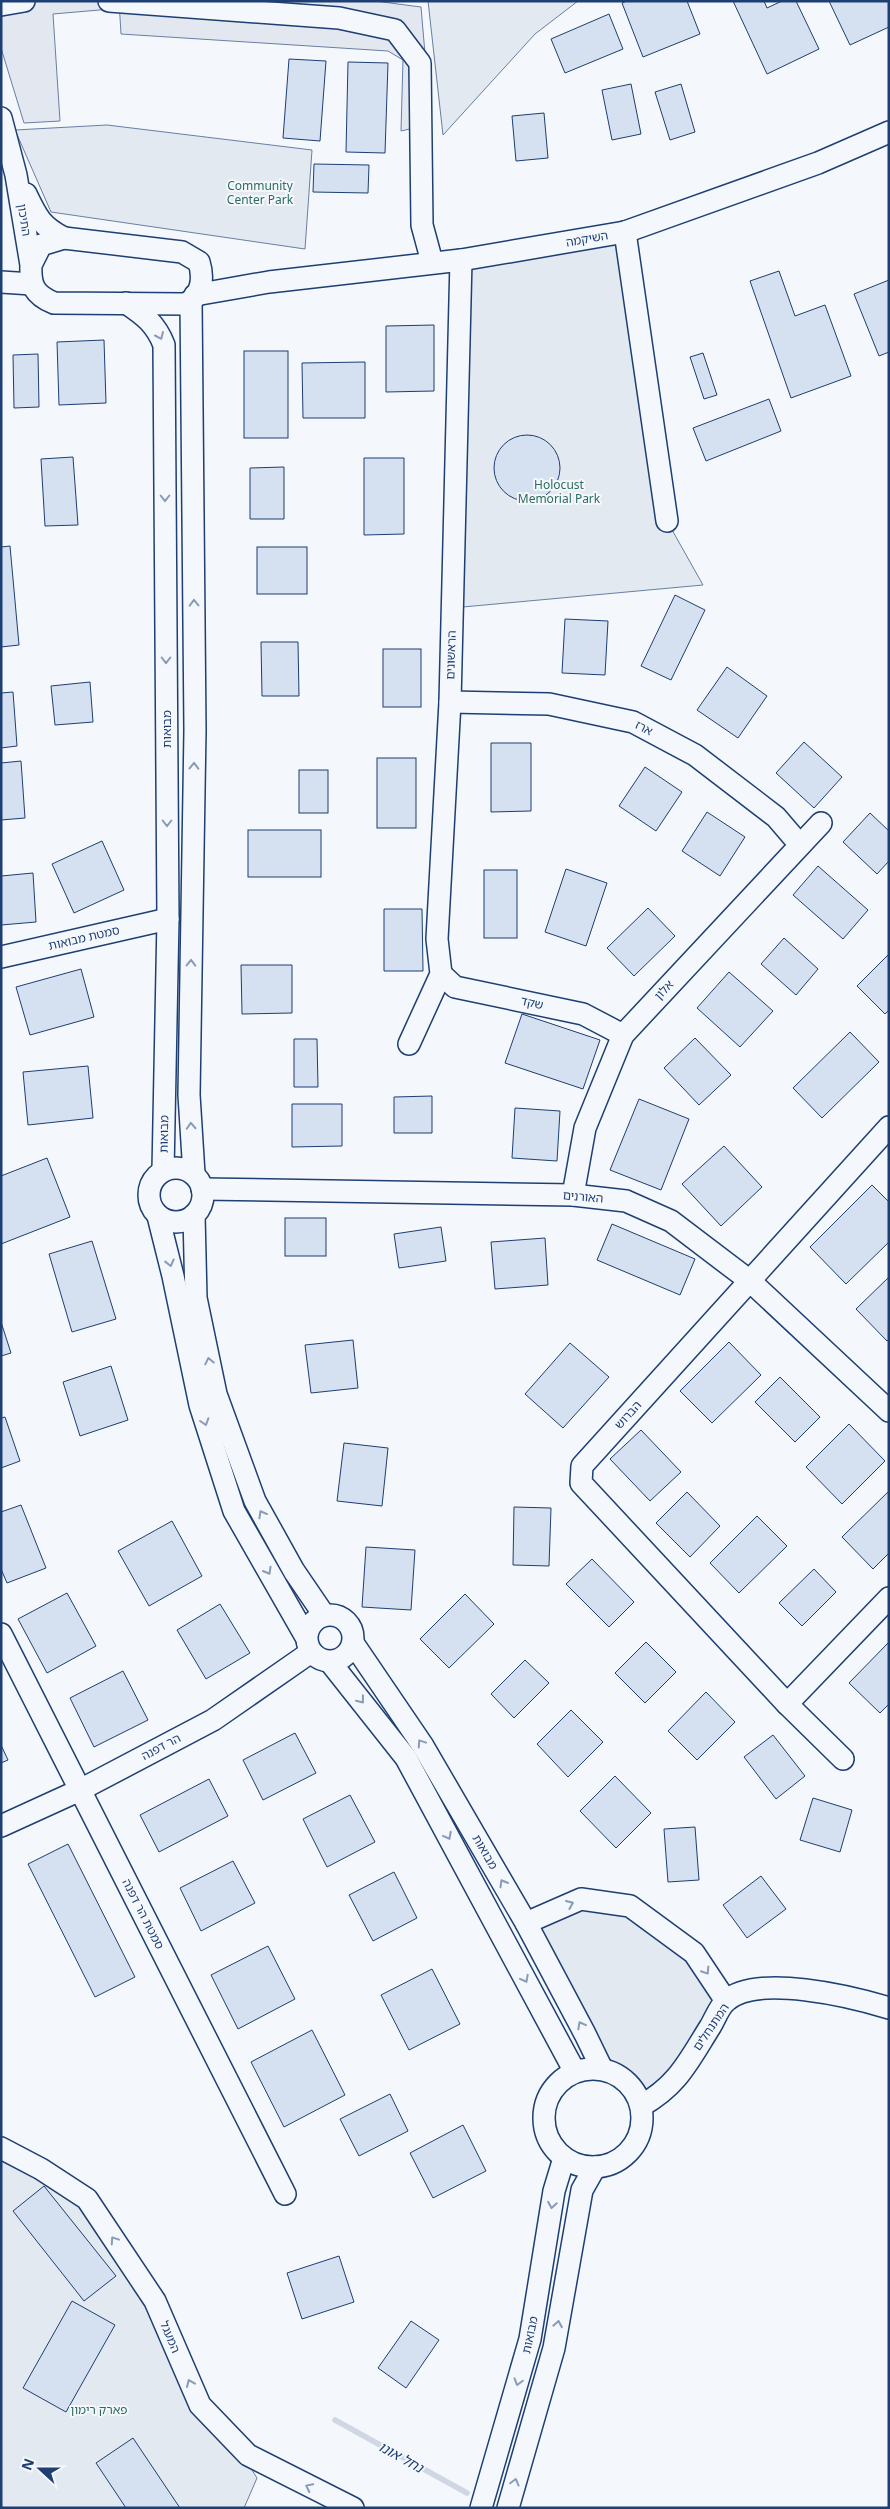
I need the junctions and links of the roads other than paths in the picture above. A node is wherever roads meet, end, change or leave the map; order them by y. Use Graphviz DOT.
graph roads {
  1 [pos="24,1"];
  2 [pos="109,1"];
  3 [pos="1,5"];
  4 [pos="1,118"];
  5 [pos="889,132"];
  6 [pos="16,175"];
  7 [pos="624,232"];
  8 [pos="64,238"];
  9 [pos="461,260"];
  10 [pos="199,262"];
  11 [pos="432,262"];
  12 [pos="32,274"];
  13 [pos="1,282"];
  14 [pos="269,282"];
  15 [pos="193,298"];
  16 [pos="126,303"];
  17 [pos="667,521"];
  18 [pos="450,702"];
  19 [pos="821,823"];
  20 [pos="800,845"];
  21 [pos="168,919"];
  22 [pos="1,957"];
  23 [pos="441,974"];
  24 [pos="623,1035"];
  25 [pos="409,1044"];
  26 [pos="889,1127"];
  27 [pos="163,1171"];
  28 [pos="198,1182"];
  29 [pos="573,1195"];
  30 [pos="194,1215"];
  31 [pos="158,1216"];
  32 [pos="750,1280"];
  33 [pos="889,1411"];
  34 [pos="889,1598"];
  35 [pos="324,1615"];
  36 [pos="1,1634"];
  37 [pos="353,1642"];
  38 [pos="308,1644"];
  39 [pos="330,1662"];
  40 [pos="787,1704"];
  41 [pos="844,1758"];
  42 [pos="80,1790"];
  43 [pos="1,1826"];
  44 [pos="526,1923"];
  45 [pos="726,2001"];
  46 [pos="889,2008"];
  47 [pos="602,2069"];
  48 [pos="575,2072"];
  49 [pos="641,2106"];
  50 [pos="1,2148"];
  51 [pos="564,2158"];
  52 [pos="595,2167"];
  53 [pos="285,2194"];
  54 [pos="353,2508"];
  55 [pos="481,2508"];
  56 [pos="508,2508"];
  1 -- 3 [label="street"];
  2 -- 11 [label="street"];
  4 -- 6 [label="street, התיכון"];
  5 -- 7 [label="street, השיקמה"];
  6 -- 8 [label="street, התיכון"];
  6 -- 12 [label="street, התיכון"];
  7 -- 9 [label="street, השיקמה"];
  7 -- 17 [label="street"];
  8 -- 10 [label="street, השיקמה"];
  8 -- 12 [label="street"];
  9 -- 11 [label="street, השיקמה"];
  9 -- 18 [label="street, הראשונים"];
  10 -- 14 [label="street, השיקמה"];
  10 -- 15 [label="street, מבואות"];
  11 -- 14 [label="street, השיקמה"];
  12 -- 13 [label="street"];
  12 -- 16 [label="street, השיקמה"];
  14 -- 15 [label="street, השיקמה"];
  15 -- 16 [label="street, השיקמה"];
  28 -- 15 [label="street, מבואות, one-way"];
  16 -- 21 [label="street, מבואות, one-way"];
  18 -- 20 [label="street, ארז"];
  18 -- 23 [label="street, הראשונים"];
  19 -- 20 [label="street, אלון"];
  20 -- 24 [label="street, אלון"];
  21 -- 22 [label="street, סמטת מבואות"];
  21 -- 27 [label="street, מבואות"];
  23 -- 24 [label="street, שקד"];
  23 -- 25 [label="street"];
  24 -- 29 [label="street, אלון"];
  26 -- 32 [label="street, הברוש"];
  27 -- 28 [label="street"];
  27 -- 31 [label="street"];
  28 -- 29 [label="street, האורנים"];
  28 -- 30 [label="street"];
  29 -- 32 [label="street, האורנים"];
  30 -- 31 [label="street"];
  35 -- 30 [label="street, one-way"];
  31 -- 38 [label="street, one-way"];
  32 -- 33 [label="street, האורנים"];
  32 -- 40 [label="street, הברוש"];
  34 -- 40 [label="street"];
  35 -- 37 [label="street"];
  35 -- 38 [label="street"];
  36 -- 42 [label="street, סמטת הר דפנה"];
  37 -- 39 [label="street"];
  44 -- 37 [label="street, מבואות, one-way"];
  38 -- 39 [label="street"];
  38 -- 42 [label="street, הר דפנה"];
  39 -- 48 [label="street, מבואות, one-way"];
  40 -- 41 [label="street, הברוש"];
  42 -- 43 [label="street, הר דפנה"];
  42 -- 53 [label="street, סמטת הר דפנה"];
  44 -- 45 [label="street, one-way"];
  47 -- 44 [label="street, מבואות, one-way"];
  45 -- 46 [label="street, המתנחלים"];
  45 -- 49 [label="street, המתנחלים"];
  47 -- 48 [label="street"];
  47 -- 49 [label="street"];
  48 -- 51 [label="street"];
  49 -- 52 [label="street"];
  54 -- 50 [label="street, המעגל, one-way"];
  51 -- 52 [label="street"];
  51 -- 55 [label="street, מבואות, one-way"];
  56 -- 52 [label="street, מבואות, one-way"];
}
